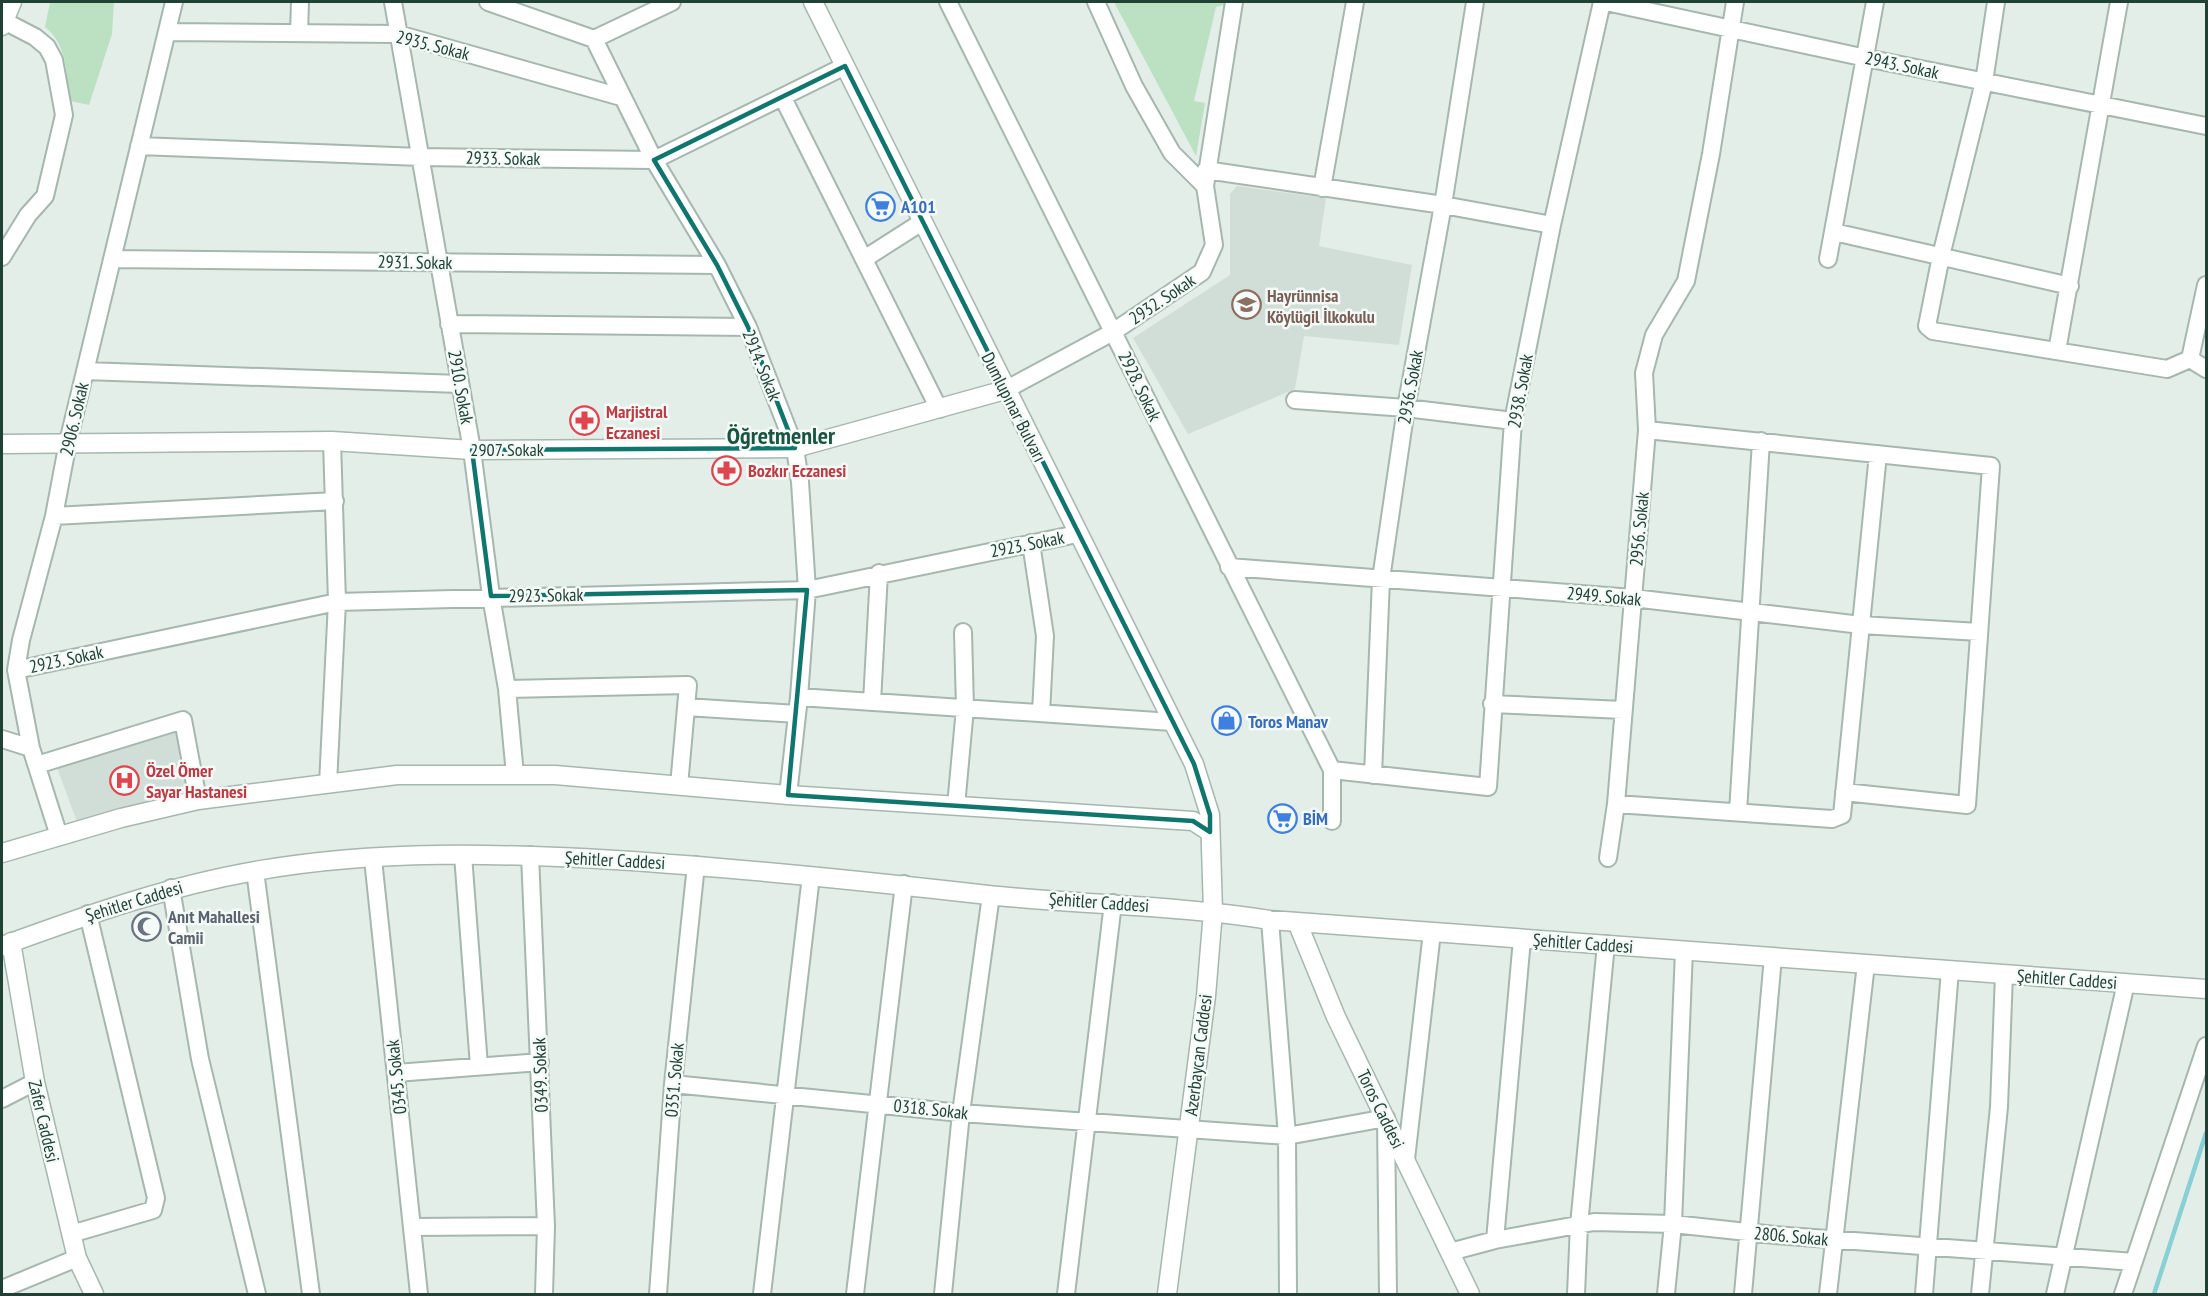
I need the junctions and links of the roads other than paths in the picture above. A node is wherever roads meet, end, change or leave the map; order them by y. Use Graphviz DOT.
graph roads {
  1 [pos="12,2"];
  2 [pos="174,2"];
  3 [pos="300,2"];
  4 [pos="393,2"];
  5 [pos="488,2"];
  6 [pos="672,2"];
  7 [pos="813,2"];
  8 [pos="948,2"];
  9 [pos="1096,2"];
  10 [pos="1234,2"];
  11 [pos="1355,2"];
  12 [pos="1475,2"];
  13 [pos="1604,2"];
  14 [pos="1735,2"];
  15 [pos="1875,2"];
  16 [pos="1996,2"];
  17 [pos="2119,2"];
  18 [pos="3,23"];
  19 [pos="1731,27"];
  20 [pos="167,32"];
  21 [pos="299,33"];
  22 [pos="398,34"];
  23 [pos="594,39"];
  24 [pos="1866,58"];
  25 [pos="844,66"];
  26 [pos="1984,82"];
  27 [pos="621,97"];
  28 [pos="783,98"];
  29 [pos="2102,106"];
  30 [pos="2204,129"];
  31 [pos="140,146"];
  32 [pos="420,157"];
  33 [pos="654,160"];
  34 [pos="1206,178"];
  35 [pos="1322,188"];
  36 [pos="1443,205"];
  37 [pos="922,222"];
  38 [pos="1552,225"];
  39 [pos="1834,232"];
  40 [pos="1941,256"];
  41 [pos="2,257"];
  42 [pos="112,259"];
  43 [pos="1828,259"];
  44 [pos="864,260"];
  45 [pos="439,263"];
  46 [pos="717,265"];
  47 [pos="2206,285"];
  48 [pos="2070,286"];
  49 [pos="449,324"];
  50 [pos="748,327"];
  51 [pos="1113,332"];
  52 [pos="2057,351"];
  53 [pos="2190,358"];
  54 [pos="2206,369"];
  55 [pos="85,371"];
  56 [pos="460,384"];
  57 [pos="1005,390"];
  58 [pos="1295,400"];
  59 [pos="1406,408"];
  60 [pos="939,409"];
  61 [pos="1513,421"];
  62 [pos="1647,430"];
  63 [pos="332,441"];
  64 [pos="1761,441"];
  65 [pos="68,442"];
  66 [pos="3,448"];
  67 [pos="795,448"];
  68 [pos="472,450"];
  69 [pos="1878,454"];
  70 [pos="335,501"];
  71 [pos="54,516"];
  72 [pos="1077,534"];
  73 [pos="1031,543"];
  74 [pos="1229,567"];
  75 [pos="879,573"];
  76 [pos="1381,579"];
  77 [pos="1501,587"];
  78 [pos="807,590"];
  79 [pos="491,596"];
  80 [pos="1633,598"];
  81 [pos="337,602"];
  82 [pos="1749,612"];
  83 [pos="1861,625"];
  84 [pos="963,632"];
  85 [pos="1979,632"];
  86 [pos="16,670"];
  87 [pos="507,689"];
  88 [pos="799,697"];
  89 [pos="872,702"];
  90 [pos="1492,704"];
  91 [pos="686,707"];
  92 [pos="964,708"];
  93 [pos="1623,710"];
  94 [pos="1041,713"];
  95 [pos="797,714"];
  96 [pos="1172,722"];
  97 [pos="2,739"];
  98 [pos="31,748"];
  99 [pos="37,765"];
  100 [pos="1332,770"];
  101 [pos="515,775"];
  102 [pos="1373,775"];
  103 [pos="328,784"];
  104 [pos="679,786"];
  105 [pos="1844,792"];
  106 [pos="788,795"];
  107 [pos="198,800"];
  108 [pos="1616,804"];
  109 [pos="956,806"];
  110 [pos="1738,812"];
  111 [pos="1332,821"];
  112 [pos="1210,823"];
  113 [pos="59,836"];
  114 [pos="2,853"];
  115 [pos="463,855"];
  116 [pos="530,855"];
  117 [pos="1608,858"];
  118 [pos="374,859"];
  119 [pos="696,865"];
  120 [pos="255,871"];
  121 [pos="811,876"];
  122 [pos="904,884"];
  123 [pos="171,888"];
  124 [pos="991,895"];
  125 [pos="1113,903"];
  126 [pos="1213,911"];
  127 [pos="88,914"];
  128 [pos="1270,920"];
  129 [pos="1297,922"];
  130 [pos="1432,932"];
  131 [pos="1522,939"];
  132 [pos="6,944"];
  133 [pos="1606,944"];
  134 [pos="1684,950"];
  135 [pos="1773,957"];
  136 [pos="1866,964"];
  137 [pos="1950,970"];
  138 [pos="2004,974"];
  139 [pos="2126,983"];
  140 [pos="2206,989"];
  141 [pos="2206,1046"];
  142 [pos="540,1062"];
  143 [pos="479,1066"];
  144 [pos="396,1073"];
  145 [pos="35,1082"];
  146 [pos="673,1084"];
  147 [pos="784,1095"];
  148 [pos="2,1099"];
  149 [pos="878,1103"];
  150 [pos="961,1113"];
  151 [pos="1386,1118"];
  152 [pos="1086,1121"];
  153 [pos="1190,1127"];
  154 [pos="1287,1136"];
  155 [pos="1406,1159"];
  156 [pos="1579,1224"];
  157 [pos="1673,1224"];
  158 [pos="546,1226"];
  159 [pos="412,1227"];
  160 [pos="1749,1233"];
  161 [pos="71,1234"];
  162 [pos="1495,1239"];
  163 [pos="1833,1239"];
  164 [pos="1928,1246"];
  165 [pos="1983,1251"];
  166 [pos="1450,1252"];
  167 [pos="2063,1257"];
  168 [pos="77,1258"];
  169 [pos="2134,1262"];
  170 [pos="2,1289"];
  171 [pos="94,1294"];
  172 [pos="256,1294"];
  173 [pos="311,1294"];
  174 [pos="419,1294"];
  175 [pos="544,1294"];
  176 [pos="658,1294"];
  177 [pos="762,1294"];
  178 [pos="855,1294"];
  179 [pos="943,1294"];
  180 [pos="1066,1294"];
  181 [pos="1167,1294"];
  182 [pos="1288,1294"];
  183 [pos="1388,1294"];
  184 [pos="1470,1294"];
  185 [pos="1576,1294"];
  186 [pos="1666,1294"];
  187 [pos="1743,1294"];
  188 [pos="1828,1294"];
  189 [pos="1924,1294"];
  190 [pos="1980,1294"];
  191 [pos="2055,1294"];
  192 [pos="2123,1294"];
  1 -- 18 [label="street"];
  2 -- 20 [label="street, 2906. Sokak"];
  3 -- 21 [label="street"];
  4 -- 22 [label="street, 2910. Sokak"];
  5 -- 23 [label="street"];
  6 -- 23 [label="street"];
  7 -- 25 [label="street, Dumlupınar Bulvarı"];
  8 -- 51 [label="street, 2928. Sokak"];
  9 -- 34 [label="street"];
  10 -- 34 [label="street, 2932. Sokak"];
  11 -- 35 [label="street"];
  12 -- 36 [label="street, 2936. Sokak"];
  13 -- 19 [label="street, 2943. Sokak"];
  13 -- 38 [label="street, 2938. Sokak"];
  14 -- 19 [label="street, 2956. Sokak"];
  15 -- 24 [label="street"];
  16 -- 26 [label="street"];
  17 -- 29 [label="street"];
  18 -- 41 [label="street"];
  19 -- 24 [label="street, 2943. Sokak"];
  19 -- 62 [label="street, 2956. Sokak"];
  20 -- 21 [label="street, 2935. Sokak"];
  20 -- 31 [label="street, 2906. Sokak"];
  21 -- 22 [label="street, 2935. Sokak"];
  22 -- 27 [label="street, 2935. Sokak"];
  22 -- 32 [label="street, 2910. Sokak"];
  23 -- 27 [label="street, 2914. Sokak"];
  24 -- 26 [label="street, 2943. Sokak"];
  24 -- 39 [label="street"];
  25 -- 28 [label="street, 2933. Sokak"];
  25 -- 37 [label="street, Dumlupınar Bulvarı"];
  26 -- 29 [label="street, 2943. Sokak"];
  26 -- 40 [label="street"];
  27 -- 33 [label="street, 2914. Sokak"];
  28 -- 33 [label="street, 2933. Sokak"];
  28 -- 44 [label="street"];
  29 -- 30 [label="street, 2943. Sokak"];
  29 -- 48 [label="street"];
  31 -- 32 [label="street, 2933. Sokak"];
  31 -- 42 [label="street, 2906. Sokak"];
  32 -- 33 [label="street, 2933. Sokak"];
  32 -- 45 [label="street, 2910. Sokak"];
  33 -- 46 [label="street, 2914. Sokak"];
  34 -- 35 [label="street"];
  34 -- 51 [label="street, 2932. Sokak"];
  35 -- 36 [label="street"];
  36 -- 38 [label="street"];
  36 -- 59 [label="street, 2936. Sokak"];
  37 -- 44 [label="street"];
  37 -- 57 [label="street, Dumlupınar Bulvarı"];
  38 -- 61 [label="street, 2938. Sokak"];
  39 -- 40 [label="street"];
  39 -- 43 [label="street"];
  40 -- 48 [label="street"];
  40 -- 52 [label="street"];
  42 -- 45 [label="street, 2931. Sokak"];
  42 -- 55 [label="street, 2906. Sokak"];
  44 -- 60 [label="street"];
  45 -- 46 [label="street, 2931. Sokak"];
  45 -- 49 [label="street, 2910. Sokak"];
  46 -- 50 [label="street, 2914. Sokak"];
  47 -- 53 [label="street"];
  48 -- 52 [label="street"];
  49 -- 50 [label="street"];
  49 -- 56 [label="street, 2910. Sokak"];
  50 -- 67 [label="street, 2914. Sokak"];
  51 -- 57 [label="street, 2932. Sokak"];
  51 -- 74 [label="street, 2928. Sokak"];
  52 -- 53 [label="street"];
  53 -- 54 [label="street"];
  55 -- 56 [label="street"];
  55 -- 65 [label="street, 2906. Sokak"];
  56 -- 68 [label="street, 2910. Sokak"];
  57 -- 60 [label="street, 2907. Sokak"];
  57 -- 72 [label="street, Dumlupınar Bulvarı"];
  58 -- 59 [label="street"];
  59 -- 61 [label="street"];
  59 -- 76 [label="street, 2936. Sokak"];
  60 -- 67 [label="street, 2907. Sokak"];
  61 -- 77 [label="street, 2938. Sokak"];
  62 -- 64 [label="street"];
  62 -- 80 [label="street, 2956. Sokak"];
  63 -- 65 [label="street, 2907. Sokak"];
  63 -- 68 [label="street, 2907. Sokak"];
  63 -- 70 [label="street"];
  64 -- 69 [label="street"];
  64 -- 82 [label="street"];
  65 -- 66 [label="street, 2907. Sokak"];
  65 -- 71 [label="street, 2906. Sokak"];
  67 -- 68 [label="street, 2907. Sokak"];
  67 -- 78 [label="street, 2914. Sokak"];
  68 -- 79 [label="street, 2910. Sokak"];
  69 -- 83 [label="street"];
  69 -- 85 [label="street"];
  70 -- 71 [label="street"];
  70 -- 81 [label="street"];
  71 -- 86 [label="street, 2906. Sokak"];
  72 -- 73 [label="street, 2923. Sokak"];
  72 -- 96 [label="street, Dumlupınar Bulvarı"];
  73 -- 75 [label="street, 2923. Sokak"];
  73 -- 94 [label="street"];
  74 -- 76 [label="street, 2949. Sokak"];
  74 -- 100 [label="street, 2928. Sokak"];
  75 -- 78 [label="street, 2923. Sokak"];
  75 -- 89 [label="street"];
  76 -- 77 [label="street, 2949. Sokak"];
  76 -- 102 [label="street, 2936. Sokak"];
  77 -- 80 [label="street, 2949. Sokak"];
  77 -- 90 [label="street, 2938. Sokak"];
  78 -- 79 [label="street, 2923. Sokak"];
  78 -- 88 [label="street, 2914. Sokak"];
  79 -- 81 [label="street, 2923. Sokak"];
  79 -- 87 [label="street, 2910. Sokak"];
  80 -- 82 [label="street, 2949. Sokak"];
  80 -- 93 [label="street, 2956. Sokak"];
  81 -- 86 [label="street, 2923. Sokak"];
  81 -- 103 [label="street"];
  82 -- 83 [label="street, 2949. Sokak"];
  82 -- 110 [label="street"];
  83 -- 85 [label="street, 2949. Sokak"];
  83 -- 105 [label="street"];
  84 -- 92 [label="street"];
  85 -- 105 [label="street"];
  86 -- 98 [label="street, 2906. Sokak"];
  87 -- 91 [label="street"];
  87 -- 101 [label="street, 2910. Sokak"];
  88 -- 89 [label="street"];
  88 -- 95 [label="street, 2914. Sokak"];
  89 -- 92 [label="street"];
  90 -- 93 [label="street"];
  90 -- 102 [label="street, 2938. Sokak"];
  91 -- 95 [label="street"];
  91 -- 104 [label="street"];
  92 -- 94 [label="street"];
  92 -- 109 [label="street"];
  93 -- 108 [label="street, 2956. Sokak"];
  94 -- 96 [label="street"];
  95 -- 106 [label="street, 2914. Sokak"];
  96 -- 112 [label="street, Dumlupınar Bulvarı"];
  97 -- 98 [label="street"];
  98 -- 99 [label="street, 2906. Sokak"];
  99 -- 107 [label="street"];
  99 -- 113 [label="street, 2906. Sokak"];
  100 -- 102 [label="street"];
  100 -- 111 [label="street, 2928. Sokak"];
  101 -- 103 [label="street"];
  101 -- 104 [label="street"];
  103 -- 107 [label="street"];
  104 -- 106 [label="street"];
  105 -- 110 [label="street"];
  106 -- 109 [label="street"];
  107 -- 113 [label="street"];
  108 -- 110 [label="street"];
  108 -- 117 [label="street, 2956. Sokak"];
  109 -- 112 [label="street"];
  112 -- 126 [label="street, Azerbaycan Caddesi"];
  113 -- 114 [label="street"];
  115 -- 116 [label="street, Şehitler Caddesi"];
  115 -- 118 [label="street, Şehitler Caddesi"];
  115 -- 143 [label="street"];
  116 -- 119 [label="street, Şehitler Caddesi"];
  116 -- 142 [label="street, 0349. Sokak"];
  118 -- 120 [label="street, Şehitler Caddesi"];
  118 -- 144 [label="street, 0345. Sokak"];
  119 -- 121 [label="street, Şehitler Caddesi"];
  119 -- 146 [label="street, 0351. Sokak"];
  120 -- 123 [label="street, Şehitler Caddesi"];
  120 -- 173 [label="street"];
  121 -- 122 [label="street, Şehitler Caddesi"];
  121 -- 147 [label="street"];
  122 -- 124 [label="street, Şehitler Caddesi"];
  122 -- 149 [label="street"];
  123 -- 127 [label="street, Şehitler Caddesi"];
  123 -- 172 [label="street"];
  124 -- 125 [label="street, Şehitler Caddesi"];
  124 -- 150 [label="street"];
  125 -- 126 [label="street, Şehitler Caddesi"];
  125 -- 152 [label="street"];
  126 -- 128 [label="street, Şehitler Caddesi"];
  126 -- 153 [label="street, Azerbaycan Caddesi"];
  127 -- 132 [label="street, Şehitler Caddesi"];
  127 -- 161 [label="street"];
  128 -- 129 [label="street, Şehitler Caddesi"];
  128 -- 154 [label="street"];
  129 -- 130 [label="street, Şehitler Caddesi"];
  129 -- 151 [label="street, Toros Caddesi"];
  130 -- 131 [label="street, Şehitler Caddesi"];
  130 -- 155 [label="street"];
  131 -- 133 [label="street, Şehitler Caddesi"];
  131 -- 162 [label="street"];
  132 -- 145 [label="street, Zafer Caddesi"];
  133 -- 134 [label="street, Şehitler Caddesi"];
  133 -- 156 [label="street"];
  134 -- 135 [label="street, Şehitler Caddesi"];
  134 -- 157 [label="street"];
  135 -- 136 [label="street, Şehitler Caddesi"];
  135 -- 160 [label="street"];
  136 -- 137 [label="street, Şehitler Caddesi"];
  136 -- 163 [label="street"];
  137 -- 138 [label="street, Şehitler Caddesi"];
  137 -- 164 [label="street"];
  138 -- 139 [label="street, Şehitler Caddesi"];
  138 -- 165 [label="street"];
  139 -- 140 [label="street, Şehitler Caddesi"];
  139 -- 167 [label="street"];
  141 -- 169 [label="street"];
  142 -- 143 [label="street"];
  142 -- 158 [label="street, 0349. Sokak"];
  143 -- 144 [label="street"];
  144 -- 159 [label="street, 0345. Sokak"];
  145 -- 148 [label="street"];
  145 -- 161 [label="street, Zafer Caddesi"];
  146 -- 147 [label="street, 0318. Sokak"];
  146 -- 176 [label="street, 0351. Sokak"];
  147 -- 149 [label="street, 0318. Sokak"];
  147 -- 177 [label="street"];
  149 -- 150 [label="street, 0318. Sokak"];
  149 -- 178 [label="street"];
  150 -- 152 [label="street, 0318. Sokak"];
  150 -- 179 [label="street"];
  151 -- 154 [label="street, 0318. Sokak"];
  151 -- 155 [label="street, Toros Caddesi"];
  151 -- 183 [label="street"];
  152 -- 153 [label="street, 0318. Sokak"];
  152 -- 180 [label="street"];
  153 -- 154 [label="street, 0318. Sokak"];
  153 -- 181 [label="street, Azerbaycan Caddesi"];
  154 -- 182 [label="street"];
  155 -- 166 [label="street, Toros Caddesi"];
  156 -- 157 [label="street, 2806. Sokak"];
  156 -- 162 [label="street, 2806. Sokak"];
  156 -- 185 [label="street"];
  157 -- 160 [label="street, 2806. Sokak"];
  157 -- 186 [label="street"];
  158 -- 159 [label="street"];
  158 -- 175 [label="street, 0349. Sokak"];
  159 -- 174 [label="street, 0345. Sokak"];
  160 -- 163 [label="street, 2806. Sokak"];
  160 -- 187 [label="street"];
  161 -- 168 [label="street, Zafer Caddesi"];
  162 -- 166 [label="street, 2806. Sokak"];
  163 -- 164 [label="street, 2806. Sokak"];
  163 -- 188 [label="street"];
  164 -- 165 [label="street, 2806. Sokak"];
  164 -- 189 [label="street"];
  165 -- 167 [label="street, 2806. Sokak"];
  165 -- 190 [label="street"];
  166 -- 184 [label="street, Toros Caddesi"];
  167 -- 169 [label="street, 2806. Sokak"];
  167 -- 191 [label="street"];
  168 -- 170 [label="street"];
  168 -- 171 [label="street, Zafer Caddesi"];
  169 -- 192 [label="street"];
}
